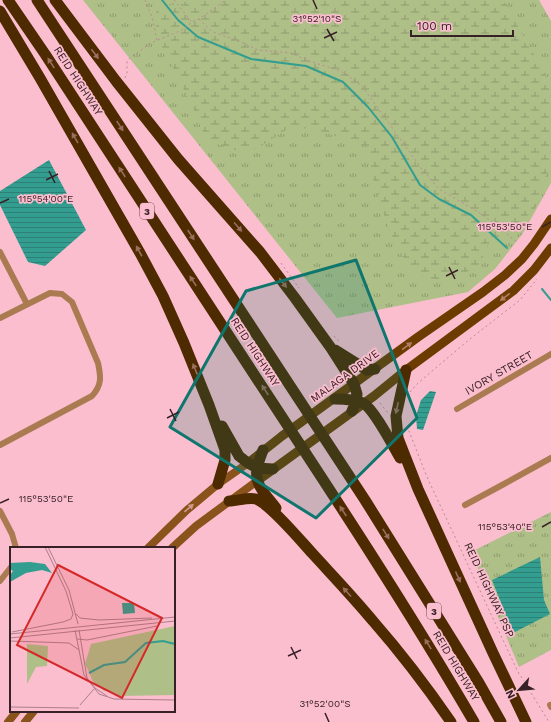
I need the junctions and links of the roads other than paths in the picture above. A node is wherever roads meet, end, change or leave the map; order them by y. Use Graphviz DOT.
graph roads {
  1 [pos="8,0"];
  2 [pos="37,0"];
  3 [pos="55,0"];
  4 [pos="0,11"];
  5 [pos="551,219"];
  6 [pos="551,248"];
  7 [pos="0,252"];
  8 [pos="27,304"];
  9 [pos="0,318"];
  10 [pos="331,348"];
  11 [pos="551,354"];
  12 [pos="375,369"];
  13 [pos="406,370"];
  14 [pos="354,384"];
  15 [pos="335,399"];
  16 [pos="209,405"];
  17 [pos="357,405"];
  18 [pos="457,409"];
  19 [pos="0,445"];
  20 [pos="263,450"];
  21 [pos="551,458"];
  22 [pos="252,466"];
  23 [pos="273,469"];
  24 [pos="257,481"];
  25 [pos="218,484"];
  26 [pos="418,489"];
  27 [pos="229,501"];
  28 [pos="465,505"];
  29 [pos="0,512"];
  30 [pos="296,536"];
  31 [pos="16,547"];
  32 [pos="149,547"];
  33 [pos="173,547"];
  34 [pos="10,568"];
  35 [pos="0,581"];
  36 [pos="16,712"];
  37 [pos="33,712"];
  38 [pos="8,722"];
  39 [pos="25,722"];
  40 [pos="451,722"];
  41 [pos="474,722"];
  42 [pos="501,722"];
  43 [pos="526,722"];
  41 -- 1 [label="highway, REID HIGHWAY / 3, one-way"];
  2 -- 42 [label="highway, REID HIGHWAY / 3, one-way"];
  3 -- 10 [label="highway, one-way"];
  16 -- 4 [label="highway, one-way"];
  12 -- 5 [label="main road, MALAGA DRIVE, one-way"];
  6 -- 13 [label="main road, one-way"];
  7 -- 8 [label="street"];
  8 -- 9 [label="street"];
  8 -- 19 [label="street"];
  10 -- 12 [label="highway"];
  10 -- 14 [label="highway"];
  11 -- 18 [label="street, IVORY STREET"];
  12 -- 14 [label="main road, MALAGA DRIVE"];
  13 -- 17 [label="main road"];
  13 -- 26 [label="highway, one-way"];
  14 -- 15 [label="main road, MALAGA DRIVE"];
  14 -- 17 [label="highway"];
  15 -- 17 [label="highway"];
  15 -- 20 [label="main road, MALAGA DRIVE"];
  16 -- 22 [label="highway"];
  16 -- 25 [label="highway"];
  17 -- 23 [label="main road"];
  17 -- 26 [label="highway"];
  20 -- 22 [label="highway"];
  21 -- 28 [label="street"];
  22 -- 23 [label="highway"];
  22 -- 24 [label="highway"];
  22 -- 25 [label="main road"];
  23 -- 24 [label="main road"];
  24 -- 27 [label="main road"];
  24 -- 30 [label="highway"];
  32 -- 25 [label="main road, one-way"];
  26 -- 43 [label="highway, one-way"];
  27 -- 30 [label="highway"];
  27 -- 33 [label="main road"];
  29 -- 31 [label="street"];
  40 -- 30 [label="highway, one-way"];
  34 -- 35 [label="street"];
  36 -- 38 [label="main road"];
  37 -- 39 [label="main road"];
}
